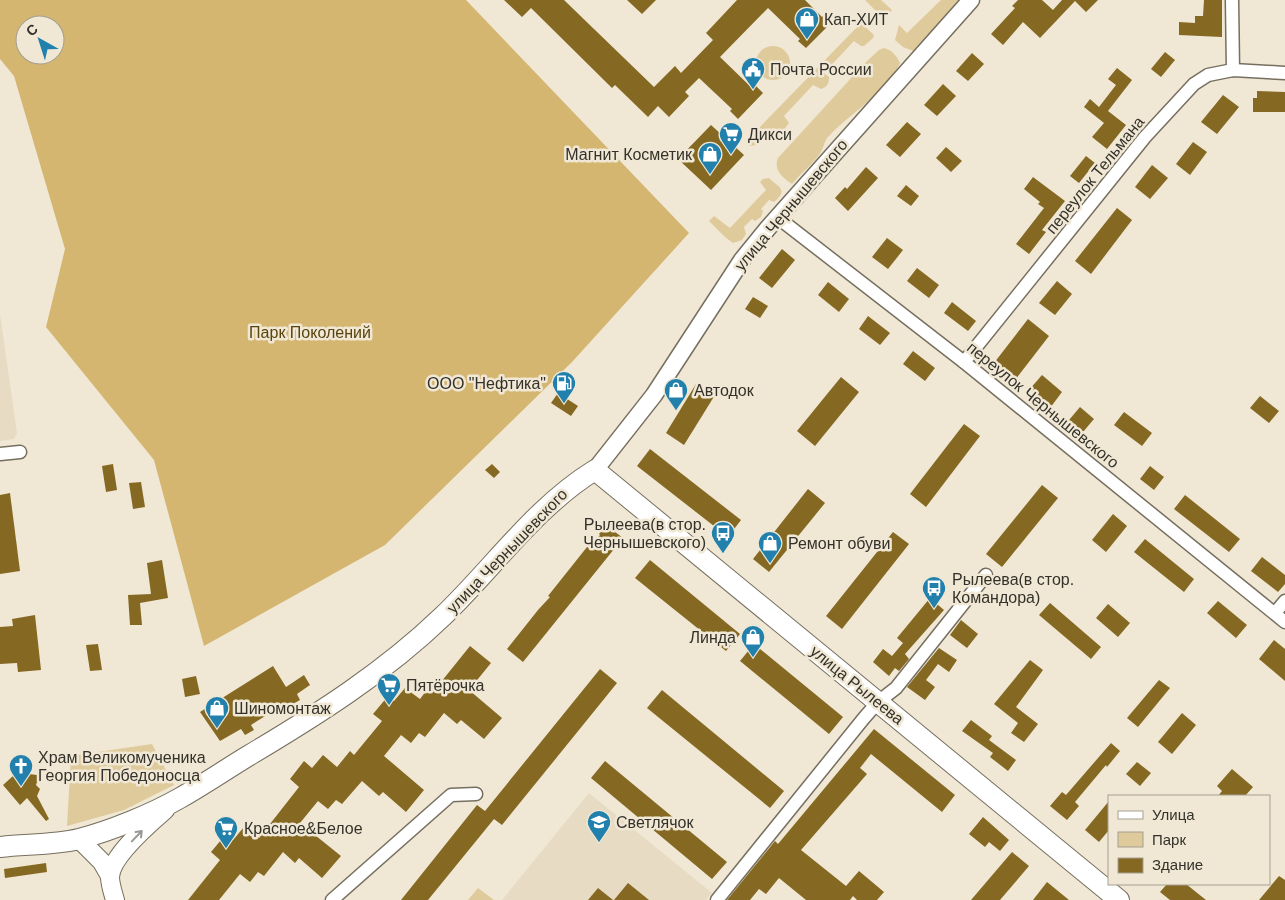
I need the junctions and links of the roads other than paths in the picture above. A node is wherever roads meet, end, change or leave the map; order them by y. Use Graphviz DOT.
graph roads {
  1 [pos="971,0"];
  2 [pos="1232,0"];
  3 [pos="1233,70"];
  4 [pos="1285,74"];
  5 [pos="777,217"];
  6 [pos="964,362"];
  7 [pos="20,452"];
  8 [pos="0,454"];
  9 [pos="595,470"];
  10 [pos="986,575"];
  11 [pos="1285,601"];
  12 [pos="1275,614"];
  13 [pos="1285,622"];
  14 [pos="878,702"];
  15 [pos="476,794"];
  16 [pos="179,799"];
  17 [pos="79,839"];
  18 [pos="0,846"];
  19 [pos="110,876"];
  20 [pos="115,900"];
  21 [pos="332,900"];
  22 [pos="718,900"];
  23 [pos="1119,900"];
  1 -- 5 [label="street, улица Чернышевского"];
  2 -- 3 [label="street"];
  3 -- 4 [label="street, переулок Тельмана"];
  3 -- 6 [label="street, переулок Тельмана"];
  5 -- 6 [label="street, переулок Чернышевского"];
  5 -- 9 [label="street, улица Чернышевского"];
  6 -- 12 [label="street, переулок Чернышевского"];
  7 -- 8 [label="street"];
  9 -- 14 [label="main road, улица Рылеева"];
  9 -- 16 [label="main road, улица Чернышевского"];
  10 -- 14 [label="street"];
  11 -- 12 [label="street"];
  12 -- 13 [label="street, переулок Чернышевского"];
  14 -- 22 [label="street"];
  14 -- 23 [label="main road, улица Рылеева"];
  15 -- 21 [label="street"];
  16 -- 17 [label="main road"];
  19 -- 16 [label="main road, улица Чернышевского, one-way"];
  17 -- 18 [label="main road"];
  17 -- 19 [label="main road"];
  19 -- 20 [label="main road"];
}
